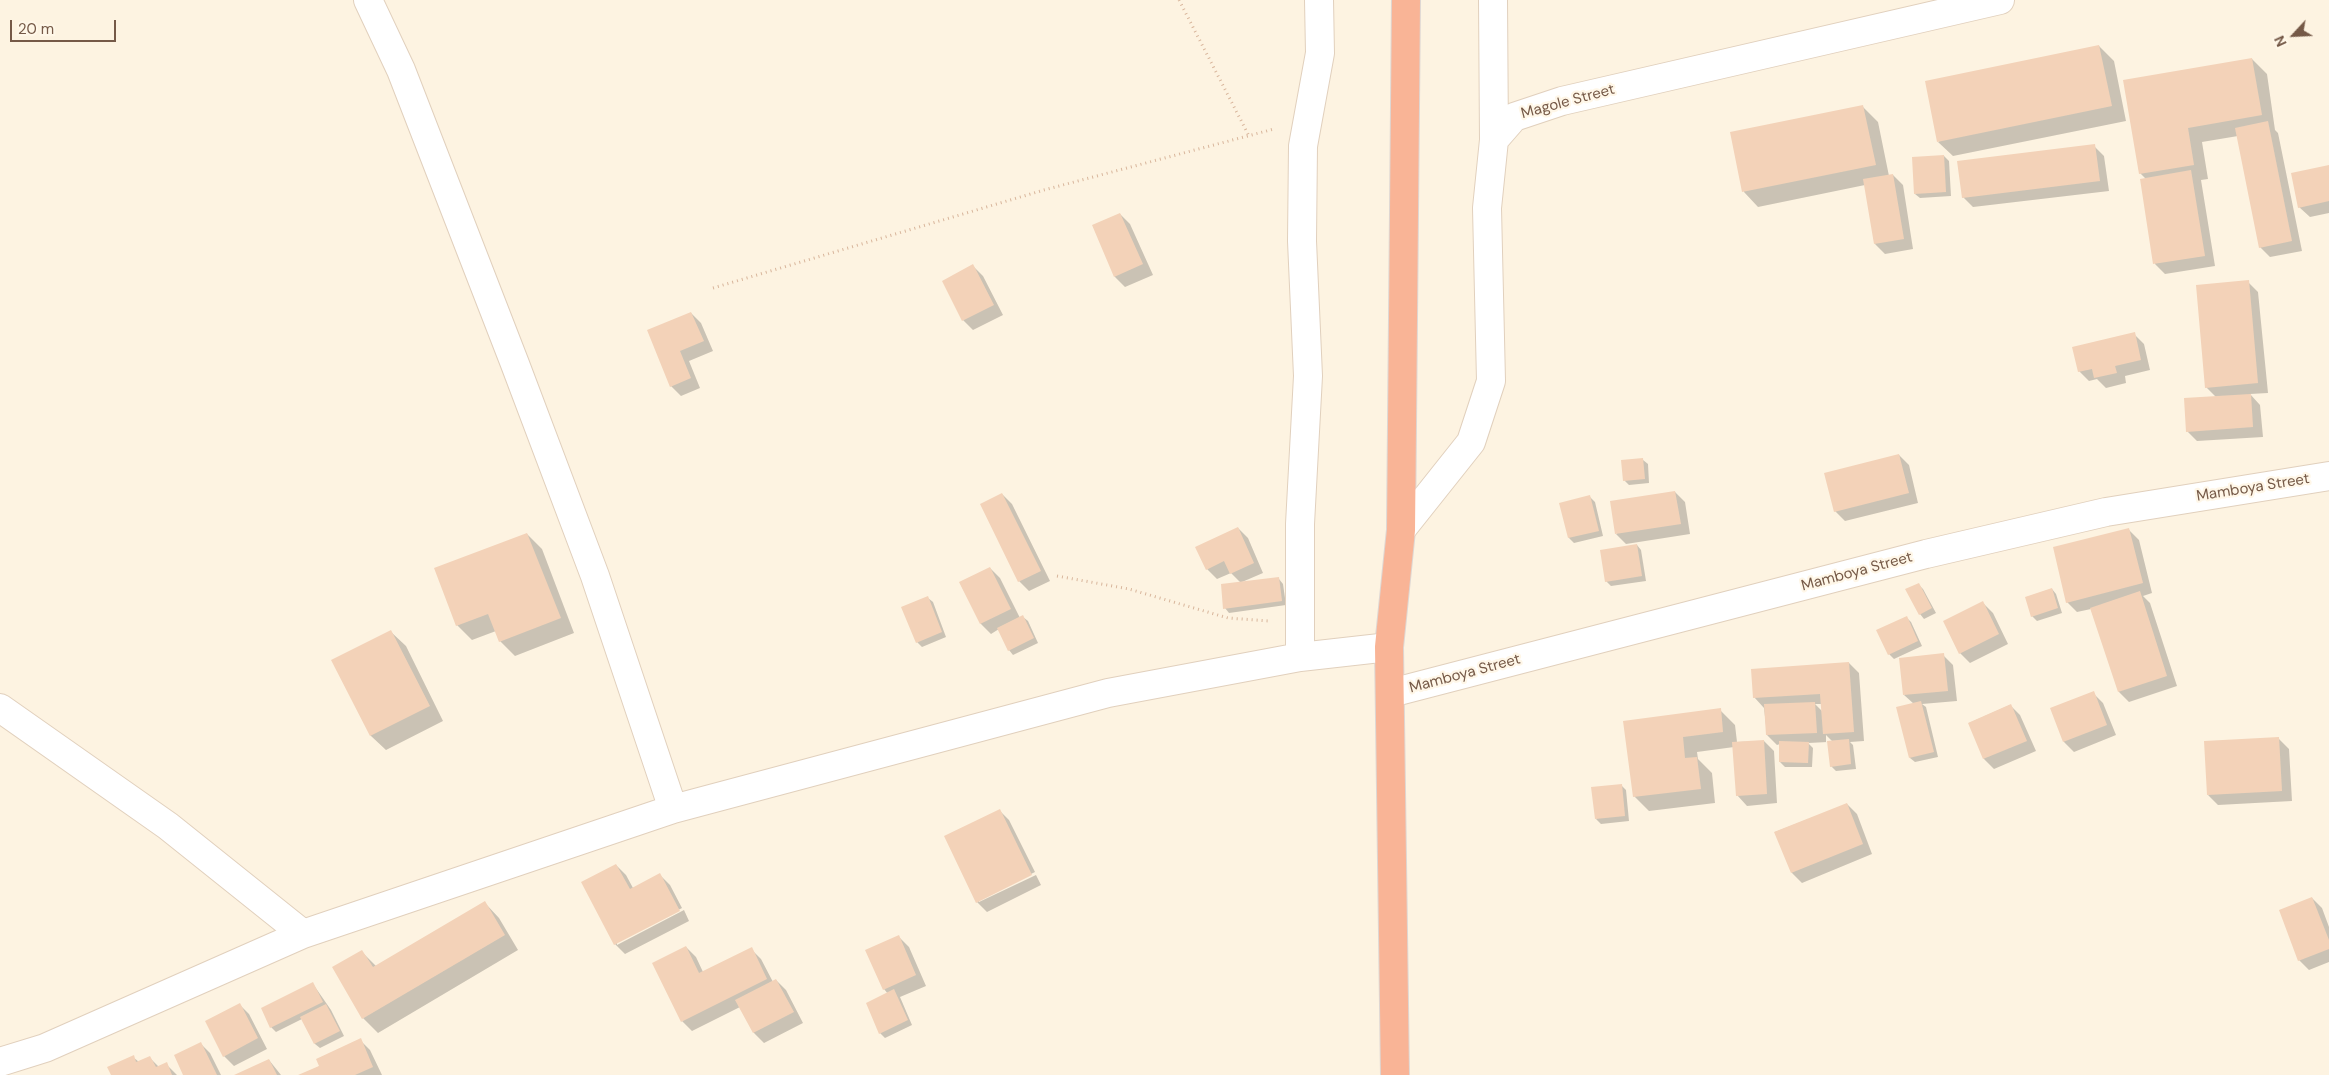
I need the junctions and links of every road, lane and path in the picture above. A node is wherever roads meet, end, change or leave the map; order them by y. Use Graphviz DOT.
graph roads {
  1 [pos="368,0"];
  2 [pos="1179,0"];
  3 [pos="1319,0"];
  4 [pos="1406,0"];
  5 [pos="1493,0"];
  6 [pos="2000,0"];
  7 [pos="1308,120"];
  8 [pos="1249,136"];
  9 [pos="1494,140"];
  10 [pos="713,288"];
  11 [pos="2329,476"];
  12 [pos="1401,530"];
  13 [pos="1057,576"];
  14 [pos="1300,623"];
  15 [pos="1389,647"];
  16 [pos="1300,657"];
  17 [pos="1391,694"];
  18 [pos="0,708"];
  19 [pos="673,809"];
  20 [pos="303,934"];
  21 [pos="0,1062"];
  22 [pos="1394,1075"];
  1 -- 19 [label="street"];
  2 -- 8 [label="path"];
  3 -- 7 [label="street"];
  4 -- 12 [label="highway"];
  5 -- 9 [label="street"];
  6 -- 9 [label="street, Magole Street"];
  7 -- 8 [label="path"];
  7 -- 14 [label="street"];
  8 -- 10 [label="path"];
  9 -- 12 [label="street"];
  11 -- 17 [label="street, Mamboya Street"];
  12 -- 15 [label="highway"];
  13 -- 14 [label="path"];
  14 -- 16 [label="street"];
  15 -- 16 [label="street"];
  15 -- 17 [label="highway"];
  16 -- 19 [label="street"];
  17 -- 22 [label="highway"];
  18 -- 20 [label="street"];
  19 -- 20 [label="street"];
  20 -- 21 [label="street"];
}
